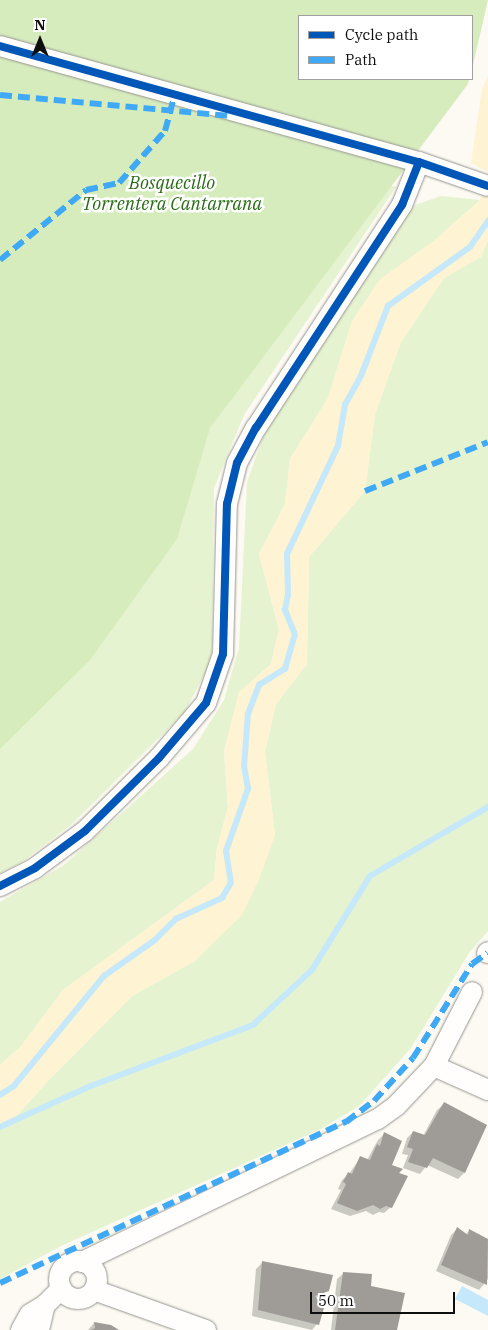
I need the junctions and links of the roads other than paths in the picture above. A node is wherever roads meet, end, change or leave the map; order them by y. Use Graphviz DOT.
graph roads {
  1 [pos="0,46"];
  2 [pos="419,162"];
  3 [pos="487,186"];
  4 [pos="0,886"];
  5 [pos="472,992"];
  6 [pos="434,1066"];
  7 [pos="488,1090"];
  8 [pos="82,1262"];
  9 [pos="61,1289"];
  10 [pos="94,1290"];
  11 [pos="45,1305"];
  12 [pos="21,1330"];
  13 [pos="39,1330"];
  14 [pos="206,1330"];
  1 -- 2 [label="street"];
  2 -- 3 [label="street"];
  2 -- 4 [label="street"];
  5 -- 6 [label="street"];
  6 -- 7 [label="street"];
  6 -- 8 [label="street"];
  8 -- 9 [label="street"];
  8 -- 10 [label="street"];
  9 -- 10 [label="street"];
  9 -- 11 [label="street"];
  10 -- 14 [label="street"];
  11 -- 12 [label="street"];
  11 -- 13 [label="street"];
}
